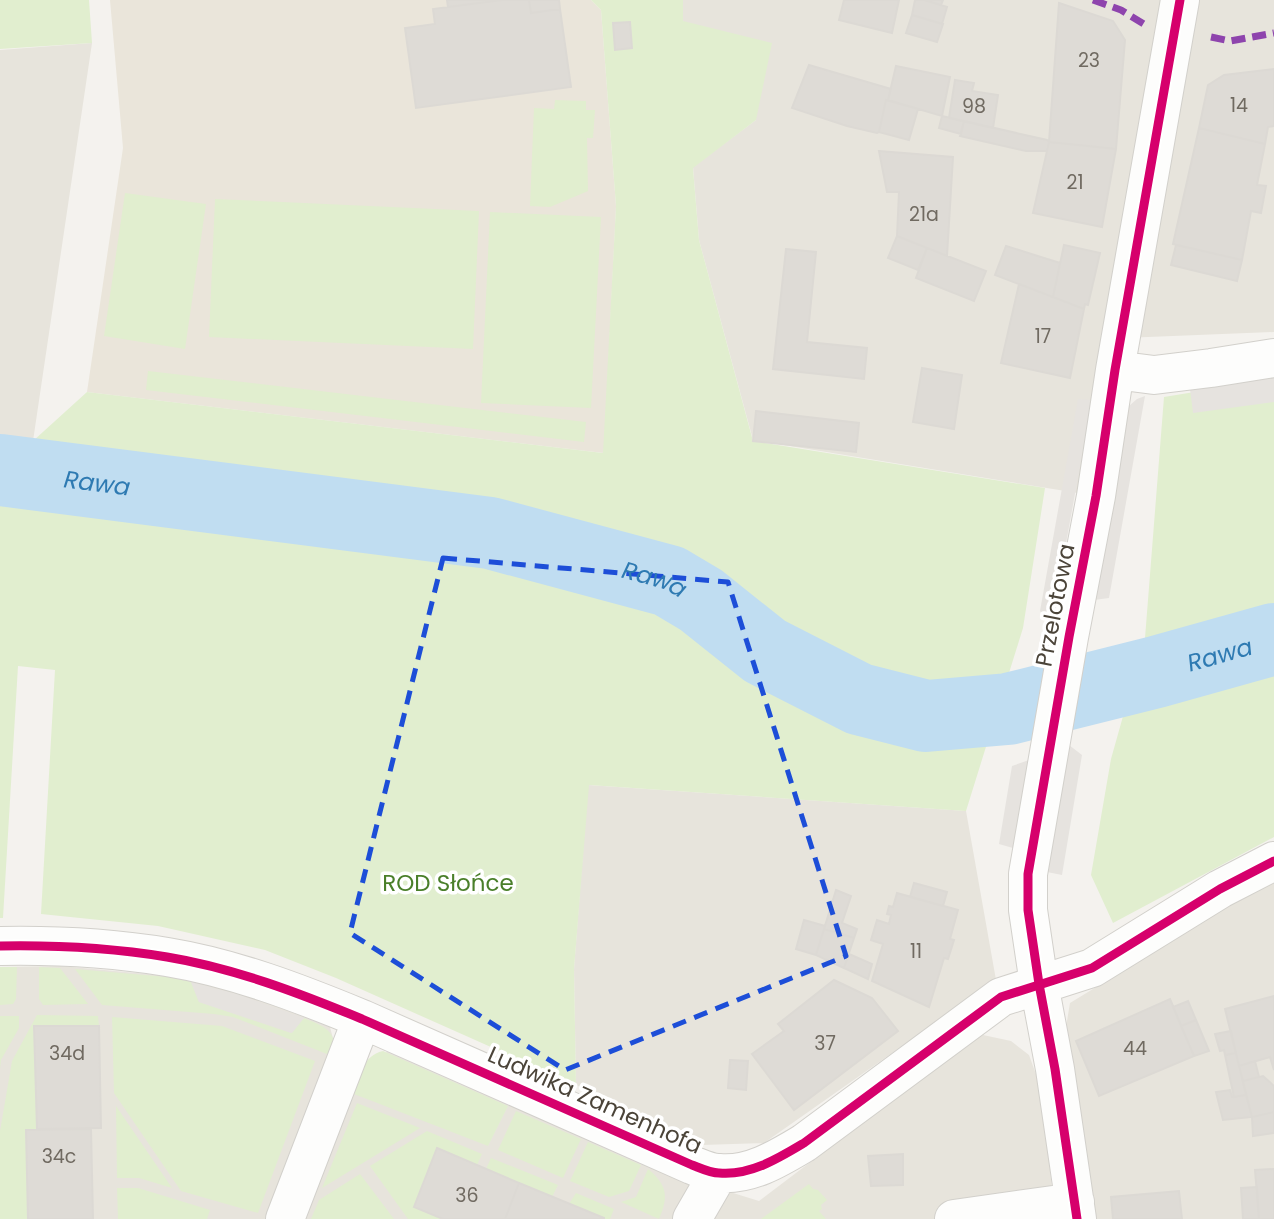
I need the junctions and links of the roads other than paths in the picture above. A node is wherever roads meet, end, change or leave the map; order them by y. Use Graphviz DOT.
graph roads {
  1 [pos="1180,0"];
  2 [pos="1274,358"];
  3 [pos="1115,370"];
  4 [pos="1274,861"];
  5 [pos="0,946"];
  6 [pos="1039,984"];
  7 [pos="362,1019"];
  8 [pos="718,1174"];
  9 [pos="1076,1211"];
  10 [pos="285,1219"];
  11 [pos="692,1219"];
  12 [pos="954,1219"];
  1 -- 3 [label="street, Przelotowa"];
  2 -- 3 [label="street"];
  3 -- 6 [label="street, Przelotowa"];
  4 -- 6 [label="street, Ludwika Zamenhofa"];
  5 -- 7 [label="street, Ludwika Zamenhofa"];
  6 -- 8 [label="street, Ludwika Zamenhofa"];
  6 -- 9 [label="street, Przelotowa"];
  7 -- 8 [label="street, Ludwika Zamenhofa"];
  7 -- 10 [label="street"];
  8 -- 11 [label="street"];
  9 -- 12 [label="street, Przelotowa"];
}
